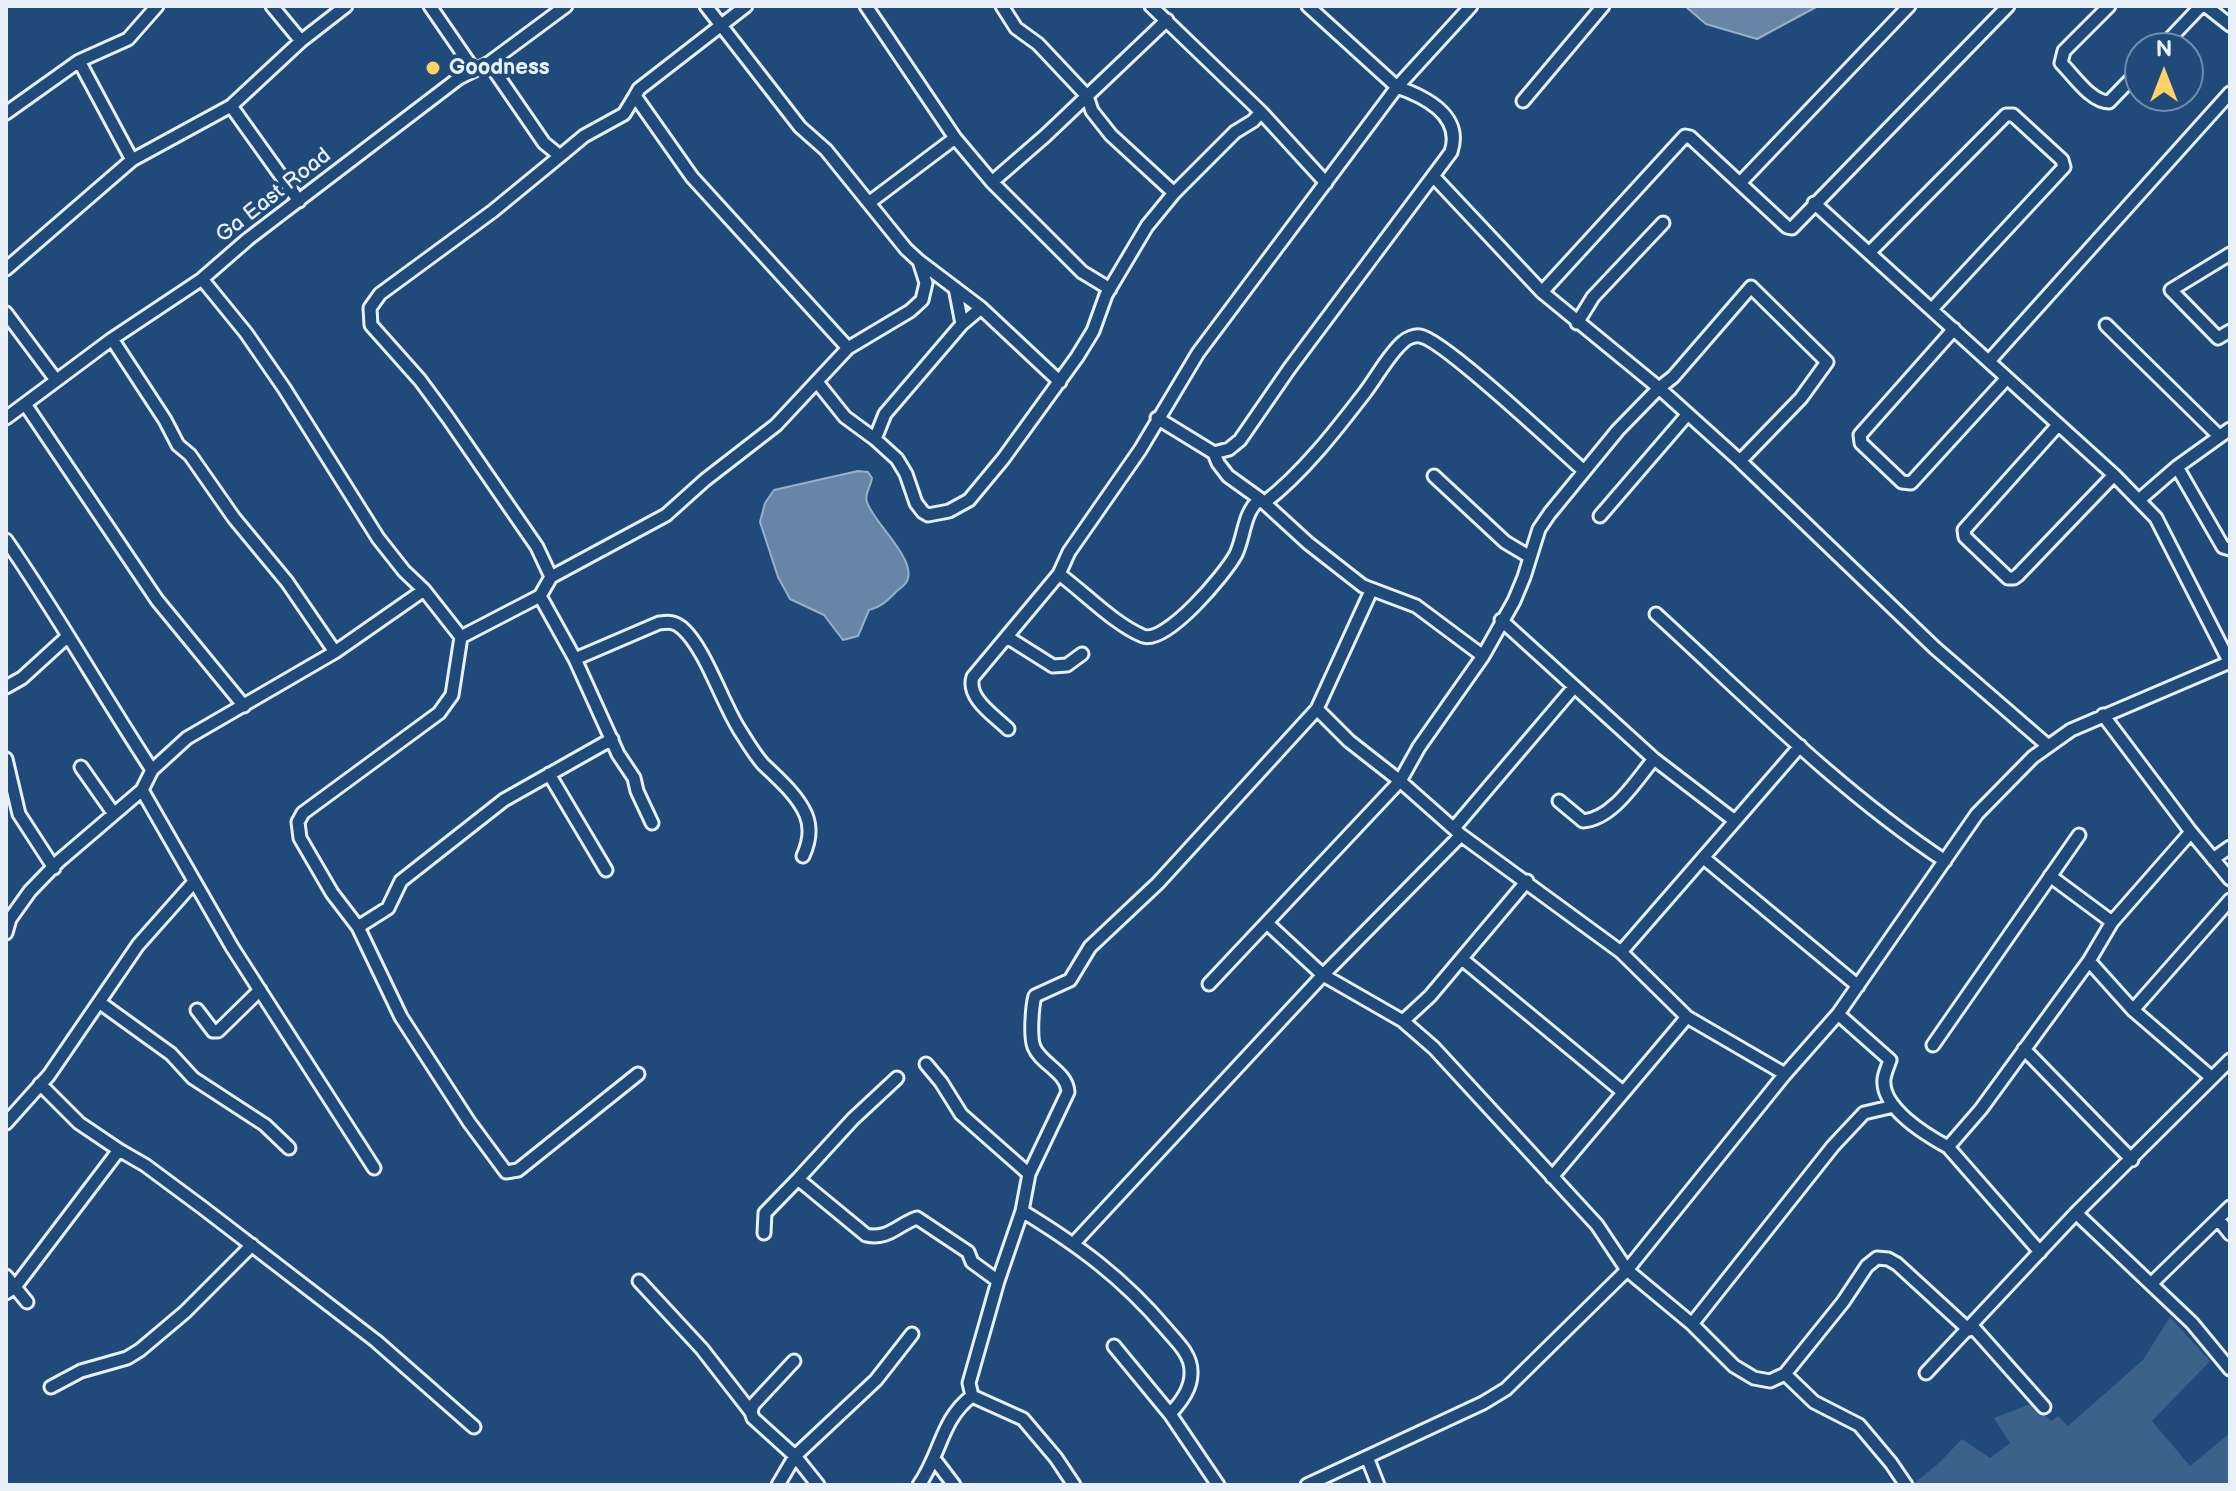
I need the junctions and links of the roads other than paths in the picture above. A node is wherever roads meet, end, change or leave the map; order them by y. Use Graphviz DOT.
graph roads {
  1 [pos="157,6"];
  2 [pos="272,6"];
  3 [pos="346,6"];
  4 [pos="430,6"];
  5 [pos="566,6"];
  6 [pos="706,6"];
  7 [pos="746,6"];
  8 [pos="866,6"];
  9 [pos="1002,6"];
  10 [pos="1151,6"];
  11 [pos="1471,6"];
  12 [pos="1603,6"];
  13 [pos="1909,6"];
  14 [pos="2008,6"];
  15 [pos="2109,6"];
  16 [pos="2204,6"];
  17 [pos="1311,7"];
  18 [pos="2227,18"];
  19 [pos="1167,20"];
  20 [pos="720,26"];
  21 [pos="2177,32"];
  22 [pos="301,41"];
  23 [pos="79,61"];
  24 [pos="489,63"];
  25 [pos="474,70"];
  26 [pos="1397,87"];
  27 [pos="2124,87"];
  28 [pos="2230,93"];
  29 [pos="635,96"];
  30 [pos="1087,96"];
  31 [pos="1523,101"];
  32 [pos="231,106"];
  33 [pos="1261,112"];
  34 [pos="6,113"];
  35 [pos="955,138"];
  36 [pos="560,156"];
  37 [pos="132,160"];
  38 [pos="1433,176"];
  39 [pos="992,182"];
  40 [pos="1326,183"];
  41 [pos="1740,183"];
  42 [pos="1174,193"];
  43 [pos="299,201"];
  44 [pos="870,202"];
  45 [pos="1814,203"];
  46 [pos="1663,223"];
  47 [pos="1870,252"];
  48 [pos="2230,254"];
  49 [pos="919,261"];
  50 [pos="6,269"];
  51 [pos="202,279"];
  52 [pos="955,288"];
  53 [pos="1110,289"];
  54 [pos="1542,292"];
  55 [pos="981,308"];
  56 [pos="1933,308"];
  57 [pos="6,313"];
  58 [pos="1577,323"];
  59 [pos="962,324"];
  60 [pos="2106,325"];
  61 [pos="1954,329"];
  62 [pos="2230,331"];
  63 [pos="112,339"];
  64 [pos="848,348"];
  65 [pos="1989,361"];
  66 [pos="2007,378"];
  67 [pos="56,380"];
  68 [pos="817,382"];
  69 [pos="1060,382"];
  70 [pos="1659,388"];
  71 [pos="25,404"];
  72 [pos="1687,415"];
  73 [pos="6,418"];
  74 [pos="1157,418"];
  75 [pos="2058,425"];
  76 [pos="2225,432"];
  77 [pos="875,439"];
  78 [pos="1214,453"];
  79 [pos="1740,461"];
  80 [pos="2177,467"];
  81 [pos="1584,471"];
  82 [pos="2114,475"];
  83 [pos="1434,476"];
  84 [pos="2139,500"];
  85 [pos="1262,501"];
  86 [pos="1600,516"];
  87 [pos="7,545"];
  88 [pos="2230,549"];
  89 [pos="1530,557"];
  90 [pos="1059,574"];
  91 [pos="551,577"];
  92 [pos="424,590"];
  93 [pos="1371,591"];
  94 [pos="540,596"];
  95 [pos="1656,614"];
  96 [pos="1501,620"];
  97 [pos="68,636"];
  98 [pos="461,637"];
  99 [pos="1007,637"];
  100 [pos="335,652"];
  101 [pos="1082,654"];
  102 [pos="1483,656"];
  103 [pos="575,659"];
  104 [pos="2230,663"];
  105 [pos="6,687"];
  106 [pos="1574,687"];
  107 [pos="244,706"];
  108 [pos="1317,709"];
  109 [pos="2103,715"];
  110 [pos="1008,729"];
  111 [pos="612,739"];
  112 [pos="2047,745"];
  113 [pos="1800,746"];
  114 [pos="6,759"];
  115 [pos="1654,759"];
  116 [pos="81,767"];
  117 [pos="152,770"];
  118 [pos="549,774"];
  119 [pos="1400,781"];
  120 [pos="142,790"];
  121 [pos="1559,801"];
  122 [pos="114,814"];
  123 [pos="1735,821"];
  124 [pos="652,823"];
  125 [pos="1458,832"];
  126 [pos="2191,832"];
  127 [pos="2079,835"];
  128 [pos="2230,847"];
  129 [pos="803,856"];
  130 [pos="1705,859"];
  131 [pos="2213,859"];
  132 [pos="1945,861"];
  133 [pos="54,868"];
  134 [pos="606,870"];
  135 [pos="2050,876"];
  136 [pos="2230,879"];
  137 [pos="1527,881"];
  138 [pos="193,883"];
  139 [pos="2230,900"];
  140 [pos="2112,922"];
  141 [pos="1268,924"];
  142 [pos="358,927"];
  143 [pos="6,933"];
  144 [pos="1621,952"];
  145 [pos="1462,959"];
  146 [pos="2089,961"];
  147 [pos="1323,975"];
  148 [pos="1209,984"];
  149 [pos="1858,986"];
  150 [pos="260,990"];
  151 [pos="99,1002"];
  152 [pos="197,1010"];
  153 [pos="2133,1010"];
  154 [pos="1838,1014"];
  155 [pos="1687,1017"];
  156 [pos="1403,1021"];
  157 [pos="1933,1045"];
  158 [pos="2024,1049"];
  159 [pos="2230,1060"];
  160 [pos="926,1064"];
  161 [pos="638,1074"];
  162 [pos="1785,1074"];
  163 [pos="897,1078"];
  164 [pos="2212,1078"];
  165 [pos="40,1084"];
  166 [pos="1623,1092"];
  167 [pos="1894,1106"];
  168 [pos="6,1123"];
  169 [pos="1948,1147"];
  170 [pos="289,1148"];
  171 [pos="119,1150"];
  172 [pos="2132,1160"];
  173 [pos="374,1168"];
  174 [pos="1029,1174"];
  175 [pos="1552,1177"];
  176 [pos="798,1179"];
  177 [pos="2230,1207"];
  178 [pos="1022,1211"];
  179 [pos="2076,1213"];
  180 [pos="2218,1219"];
  181 [pos="764,1233"];
  182 [pos="2230,1234"];
  183 [pos="1074,1243"];
  184 [pos="252,1245"];
  185 [pos="2040,1252"];
  186 [pos="1627,1270"];
  187 [pos="6,1276"];
  188 [pos="639,1281"];
  189 [pos="998,1281"];
  190 [pos="2152,1283"];
  191 [pos="11,1290"];
  192 [pos="27,1302"];
  193 [pos="1692,1324"];
  194 [pos="1970,1328"];
  195 [pos="912,1334"];
  196 [pos="1114,1346"];
  197 [pos="794,1361"];
  198 [pos="2230,1369"];
  199 [pos="1926,1373"];
  200 [pos="1785,1374"];
  201 [pos="51,1387"];
  202 [pos="972,1396"];
  203 [pos="2044,1407"];
  204 [pos="751,1412"];
  205 [pos="1170,1414"];
  206 [pos="474,1427"];
  207 [pos="795,1456"];
  208 [pos="1367,1457"];
  209 [pos="935,1460"];
  210 [pos="778,1485"];
  211 [pos="818,1485"];
  212 [pos="919,1485"];
  213 [pos="954,1485"];
  214 [pos="1074,1485"];
  215 [pos="1218,1485"];
  216 [pos="1307,1485"];
  217 [pos="1378,1485"];
  218 [pos="1906,1485"];
  1 -- 23 [label="street"];
  2 -- 22 [label="street"];
  3 -- 22 [label="street"];
  4 -- 25 [label="street"];
  5 -- 24 [label="street, Ga East Road"];
  6 -- 20 [label="street"];
  7 -- 20 [label="street"];
  8 -- 35 [label="street"];
  9 -- 30 [label="street"];
  10 -- 19 [label="street"];
  11 -- 26 [label="street"];
  12 -- 31 [label="street"];
  13 -- 41 [label="street"];
  14 -- 45 [label="street"];
  15 -- 27 [label="street"];
  16 -- 18 [label="street"];
  16 -- 21 [label="street"];
  17 -- 26 [label="street"];
  19 -- 30 [label="street"];
  19 -- 33 [label="street"];
  20 -- 29 [label="street"];
  20 -- 44 [label="street"];
  22 -- 32 [label="street"];
  23 -- 34 [label="street"];
  23 -- 37 [label="street"];
  24 -- 25 [label="street, Ga East Road"];
  24 -- 36 [label="street"];
  25 -- 43 [label="street, Ga East Road"];
  26 -- 38 [label="street"];
  26 -- 40 [label="street"];
  28 -- 65 [label="street"];
  29 -- 36 [label="street"];
  29 -- 64 [label="street"];
  30 -- 39 [label="street"];
  30 -- 42 [label="street"];
  32 -- 37 [label="street"];
  32 -- 43 [label="street"];
  33 -- 40 [label="street"];
  33 -- 42 [label="street"];
  35 -- 39 [label="street"];
  35 -- 44 [label="street"];
  36 -- 91 [label="street"];
  37 -- 50 [label="street"];
  38 -- 54 [label="street"];
  38 -- 78 [label="street"];
  39 -- 53 [label="street"];
  40 -- 74 [label="street"];
  41 -- 45 [label="street"];
  41 -- 54 [label="street"];
  42 -- 53 [label="street"];
  43 -- 51 [label="street, Ga East Road"];
  44 -- 49 [label="street"];
  45 -- 47 [label="street"];
  46 -- 58 [label="street"];
  47 -- 56 [label="street"];
  47 -- 56 [label="street"];
  48 -- 62 [label="street"];
  49 -- 52 [label="street"];
  49 -- 64 [label="street"];
  51 -- 63 [label="street, Ga East Road"];
  51 -- 92 [label="street"];
  52 -- 55 [label="street"];
  52 -- 59 [label="street"];
  53 -- 69 [label="street"];
  54 -- 58 [label="street"];
  55 -- 59 [label="street"];
  55 -- 69 [label="street"];
  56 -- 61 [label="street"];
  57 -- 67 [label="street"];
  58 -- 70 [label="street"];
  59 -- 77 [label="street"];
  60 -- 76 [label="street"];
  61 -- 65 [label="street"];
  61 -- 66 [label="street"];
  63 -- 67 [label="street, Ga East Road"];
  63 -- 100 [label="street"];
  64 -- 68 [label="street"];
  65 -- 66 [label="street"];
  66 -- 75 [label="street"];
  67 -- 71 [label="street, Ga East Road"];
  68 -- 77 [label="street"];
  68 -- 91 [label="street"];
  69 -- 77 [label="street"];
  70 -- 72 [label="street"];
  70 -- 79 [label="street"];
  70 -- 81 [label="street"];
  71 -- 73 [label="street, Ga East Road"];
  71 -- 107 [label="street"];
  72 -- 79 [label="street"];
  72 -- 86 [label="street"];
  74 -- 78 [label="street"];
  74 -- 90 [label="street"];
  75 -- 82 [label="street"];
  75 -- 82 [label="street"];
  76 -- 80 [label="street"];
  78 -- 85 [label="street"];
  79 -- 112 [label="street"];
  80 -- 84 [label="street"];
  80 -- 88 [label="street"];
  81 -- 85 [label="street"];
  81 -- 89 [label="street"];
  82 -- 84 [label="street"];
  83 -- 89 [label="street"];
  84 -- 104 [label="street"];
  85 -- 90 [label="street"];
  85 -- 93 [label="street"];
  87 -- 97 [label="street"];
  89 -- 96 [label="street"];
  90 -- 99 [label="street"];
  91 -- 94 [label="street"];
  92 -- 98 [label="street"];
  92 -- 100 [label="street"];
  93 -- 102 [label="street"];
  93 -- 108 [label="street"];
  94 -- 98 [label="street"];
  94 -- 103 [label="street"];
  95 -- 113 [label="street"];
  96 -- 102 [label="street"];
  96 -- 106 [label="street"];
  97 -- 105 [label="street"];
  97 -- 117 [label="street"];
  98 -- 142 [label="street"];
  99 -- 101 [label="street"];
  99 -- 110 [label="street"];
  100 -- 107 [label="street"];
  102 -- 119 [label="street"];
  103 -- 111 [label="street"];
  103 -- 129 [label="street"];
  104 -- 109 [label="street"];
  106 -- 115 [label="street"];
  106 -- 125 [label="street"];
  107 -- 117 [label="street"];
  108 -- 119 [label="street"];
  108 -- 174 [label="street"];
  109 -- 112 [label="street"];
  109 -- 126 [label="street"];
  111 -- 118 [label="street"];
  111 -- 124 [label="street"];
  112 -- 132 [label="street"];
  113 -- 123 [label="street"];
  113 -- 132 [label="street"];
  114 -- 133 [label="street"];
  115 -- 121 [label="street"];
  115 -- 123 [label="street"];
  116 -- 122 [label="street"];
  117 -- 120 [label="street"];
  118 -- 134 [label="street"];
  118 -- 142 [label="street"];
  119 -- 125 [label="street"];
  119 -- 141 [label="street"];
  120 -- 122 [label="street"];
  120 -- 138 [label="street"];
  122 -- 133 [label="street"];
  123 -- 130 [label="street"];
  125 -- 137 [label="street"];
  125 -- 147 [label="street"];
  126 -- 131 [label="street"];
  126 -- 140 [label="street"];
  127 -- 135 [label="street"];
  128 -- 131 [label="street"];
  130 -- 144 [label="street"];
  130 -- 149 [label="street"];
  131 -- 136 [label="street"];
  132 -- 149 [label="street"];
  133 -- 143 [label="street"];
  135 -- 140 [label="street"];
  135 -- 157 [label="street"];
  137 -- 144 [label="street"];
  137 -- 145 [label="street"];
  138 -- 150 [label="street"];
  138 -- 151 [label="street"];
  139 -- 153 [label="street"];
  140 -- 146 [label="street"];
  141 -- 147 [label="street"];
  141 -- 148 [label="street"];
  142 -- 161 [label="street"];
  144 -- 155 [label="street"];
  145 -- 156 [label="street"];
  145 -- 166 [label="street"];
  146 -- 153 [label="street"];
  146 -- 158 [label="street"];
  147 -- 156 [label="street"];
  147 -- 183 [label="street"];
  149 -- 154 [label="street"];
  150 -- 152 [label="street"];
  150 -- 173 [label="street"];
  151 -- 165 [label="street"];
  151 -- 170 [label="street"];
  153 -- 164 [label="street"];
  154 -- 162 [label="street"];
  154 -- 167 [label="street"];
  155 -- 162 [label="street"];
  155 -- 166 [label="street"];
  156 -- 175 [label="street"];
  158 -- 169 [label="street"];
  158 -- 172 [label="street"];
  159 -- 164 [label="street"];
  160 -- 174 [label="street"];
  162 -- 186 [label="street"];
  163 -- 176 [label="street"];
  164 -- 172 [label="street"];
  165 -- 168 [label="street"];
  165 -- 171 [label="street"];
  166 -- 175 [label="street"];
  167 -- 169 [label="street"];
  167 -- 193 [label="street"];
  169 -- 185 [label="street"];
  171 -- 184 [label="street"];
  171 -- 191 [label="street"];
  172 -- 179 [label="street"];
  174 -- 178 [label="street"];
  175 -- 186 [label="street"];
  176 -- 181 [label="street"];
  176 -- 189 [label="street"];
  177 -- 180 [label="street"];
  178 -- 183 [label="street"];
  178 -- 189 [label="street"];
  179 -- 185 [label="street"];
  179 -- 190 [label="street"];
  180 -- 182 [label="street"];
  180 -- 190 [label="street"];
  183 -- 205 [label="street"];
  184 -- 201 [label="street"];
  184 -- 206 [label="street"];
  185 -- 194 [label="street"];
  186 -- 193 [label="street"];
  186 -- 208 [label="street"];
  187 -- 191 [label="street"];
  188 -- 204 [label="street"];
  189 -- 202 [label="street"];
  190 -- 198 [label="street"];
  191 -- 192 [label="street"];
  193 -- 200 [label="street"];
  194 -- 199 [label="street"];
  194 -- 200 [label="street"];
  194 -- 203 [label="street"];
  195 -- 207 [label="street"];
  196 -- 205 [label="street"];
  197 -- 204 [label="street"];
  200 -- 218 [label="street"];
  202 -- 209 [label="street"];
  202 -- 214 [label="street"];
  204 -- 207 [label="street"];
  205 -- 215 [label="street"];
  207 -- 210 [label="street"];
  207 -- 211 [label="street"];
  208 -- 216 [label="street"];
  208 -- 217 [label="street"];
  209 -- 212 [label="street"];
  209 -- 213 [label="street"];
}
